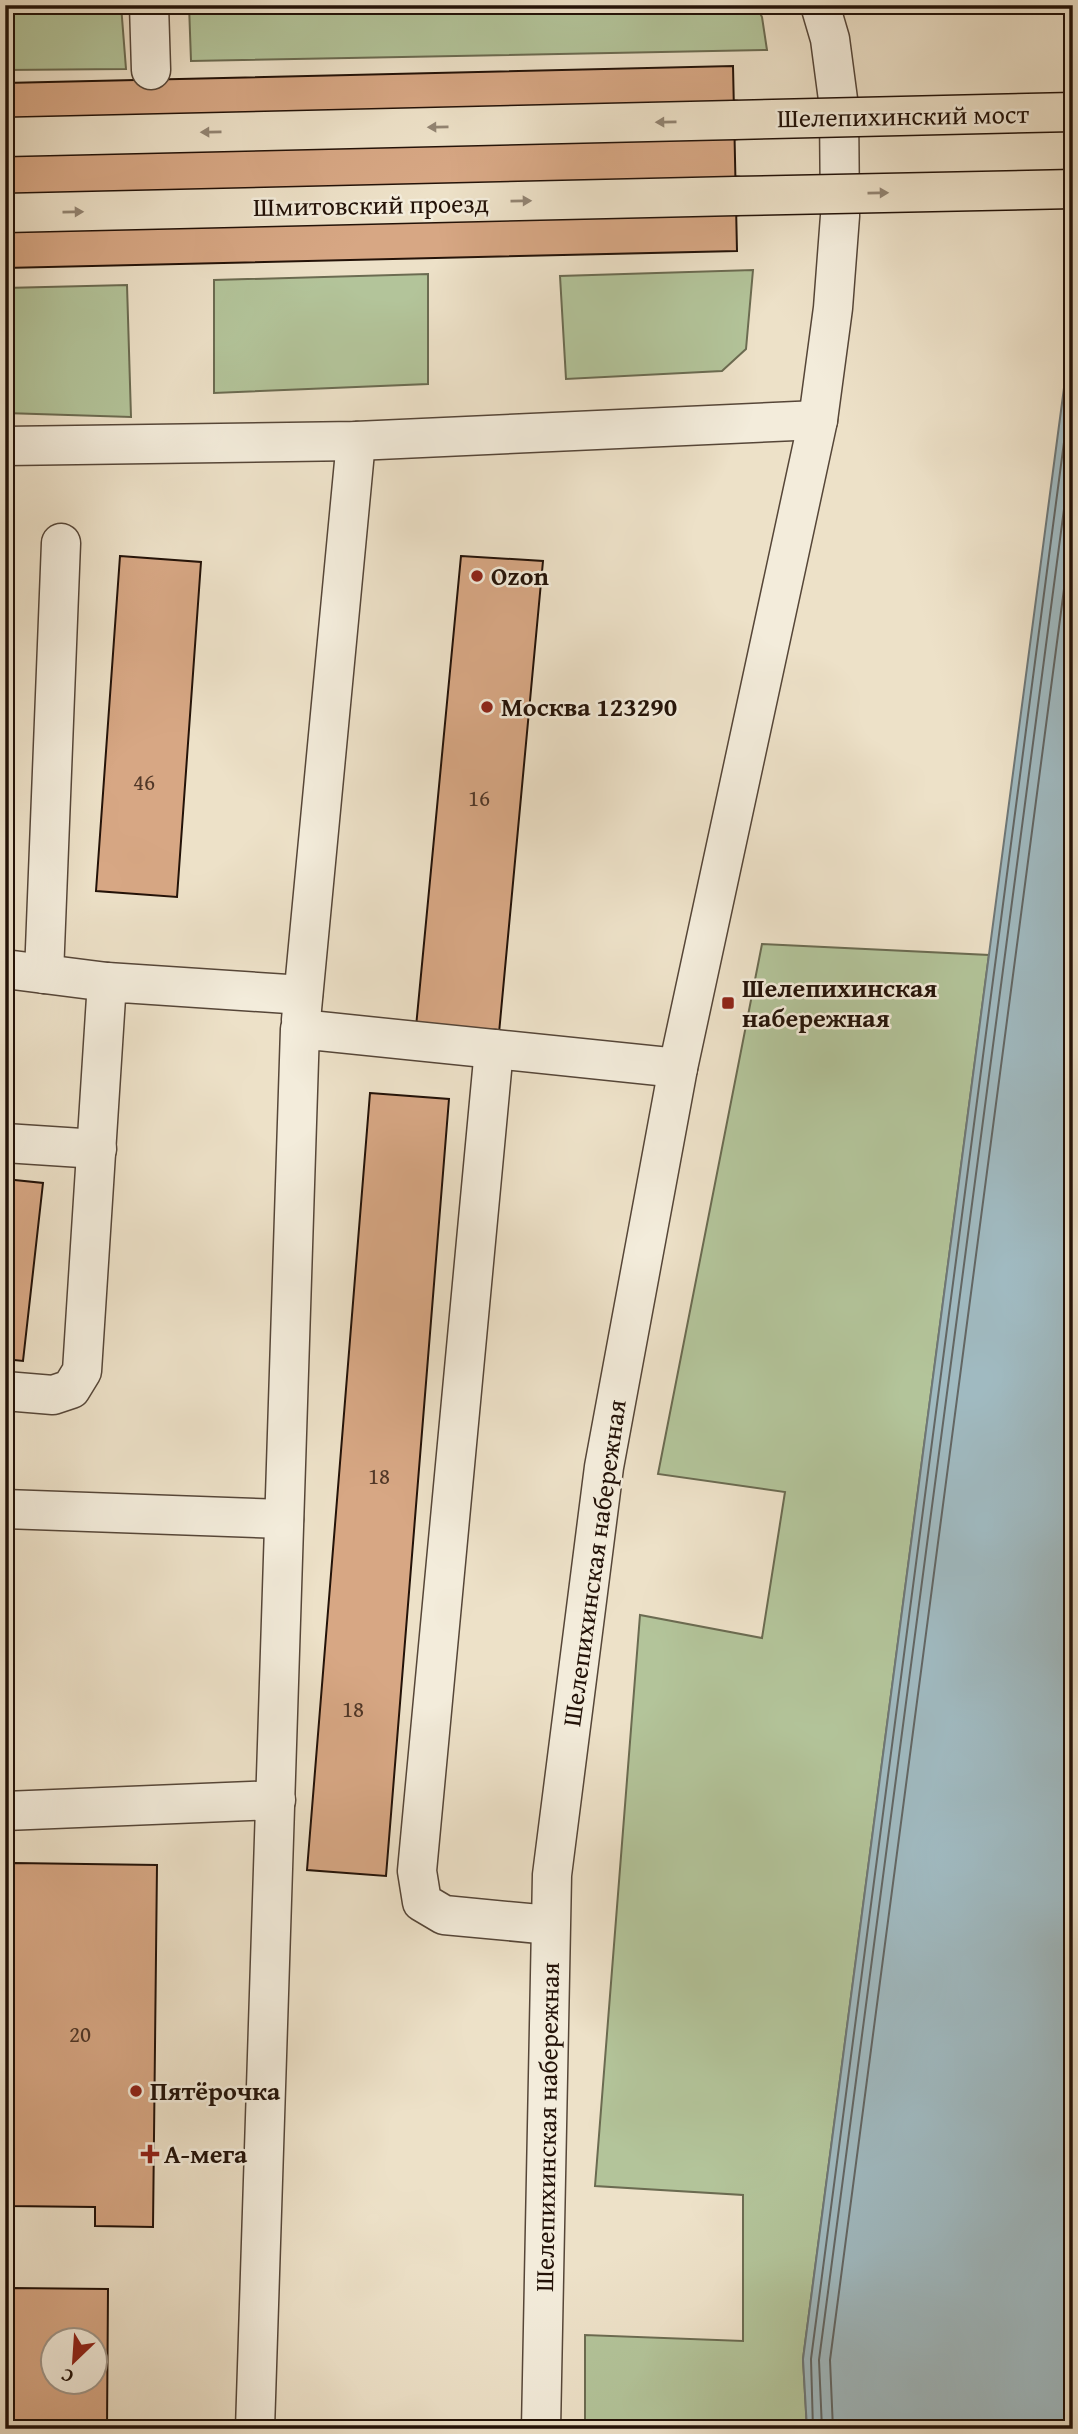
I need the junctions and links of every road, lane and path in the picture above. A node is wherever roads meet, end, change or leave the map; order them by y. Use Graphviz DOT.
graph roads {
  1 [pos="149,5"];
  2 [pos="820,5"];
  3 [pos="151,70"];
  4 [pos="1073,112"];
  5 [pos="5,137"];
  6 [pos="1073,189"];
  7 [pos="5,214"];
  8 [pos="818,420"];
  9 [pos="356,441"];
  10 [pos="5,446"];
  11 [pos="61,543"];
  12 [pos="5,969"];
  13 [pos="44,974"];
  14 [pos="107,982"];
  15 [pos="301,1012"];
  16 [pos="494,1049"];
  17 [pos="678,1068"];
  18 [pos="5,1143"];
  19 [pos="97,1149"];
  20 [pos="5,1391"];
  21 [pos="5,1509"];
  22 [pos="284,1519"];
  23 [pos="276,1800"];
  24 [pos="5,1811"];
  25 [pos="551,1925"];
  26 [pos="255,2429"];
  27 [pos="541,2429"];
  1 -- 3 [label="street"];
  2 -- 8 [label="street, Шелепихинская набережная"];
  4 -- 5 [label="main road, Шелепихинский мост, one-way, bridge"];
  7 -- 6 [label="main road, Шмитовский проезд, one-way, bridge"];
  8 -- 9 [label="street"];
  8 -- 17 [label="street, Шелепихинская набережная"];
  9 -- 10 [label="street"];
  9 -- 15 [label="street"];
  11 -- 13 [label="street"];
  12 -- 13 [label="street"];
  13 -- 14 [label="street"];
  14 -- 15 [label="street"];
  14 -- 19 [label="street"];
  15 -- 16 [label="street"];
  15 -- 22 [label="street"];
  16 -- 17 [label="street"];
  16 -- 25 [label="street"];
  17 -- 25 [label="street, Шелепихинская набережная"];
  18 -- 19 [label="street"];
  19 -- 20 [label="street"];
  21 -- 22 [label="street"];
  22 -- 23 [label="street"];
  23 -- 24 [label="street"];
  23 -- 26 [label="street"];
  25 -- 27 [label="street, Шелепихинская набережная"];
}
